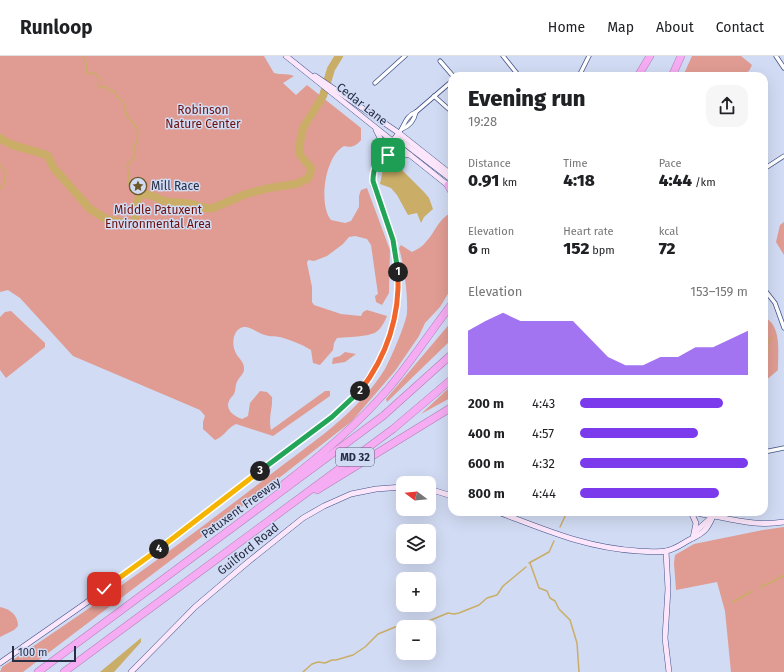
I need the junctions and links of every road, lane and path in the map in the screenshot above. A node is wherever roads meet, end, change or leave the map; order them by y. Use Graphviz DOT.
graph roads {
  1 [pos="286,56"];
  2 [pos="405,56"];
  3 [pos="503,56"];
  4 [pos="589,56"];
  5 [pos="651,56"];
  6 [pos="681,56"];
  7 [pos="776,56"];
  8 [pos="440,61"];
  9 [pos="297,65"];
  10 [pos="784,68"];
  11 [pos="450,72"];
  12 [pos="516,72"];
  13 [pos="581,72"];
  14 [pos="641,72"];
  15 [pos="645,72"];
  16 [pos="674,72"];
  17 [pos="375,83"];
  18 [pos="448,84"];
  19 [pos="434,96"];
  20 [pos="448,108"];
  21 [pos="416,112"];
  22 [pos="374,126"];
  23 [pos="398,135"];
  24 [pos="411,155"];
  25 [pos="784,156"];
  26 [pos="379,160"];
  27 [pos="768,166"];
  28 [pos="448,172"];
  29 [pos="448,182"];
  30 [pos="448,183"];
  31 [pos="768,294"];
  32 [pos="448,310"];
  33 [pos="448,313"];
  34 [pos="440,322"];
  35 [pos="784,328"];
  36 [pos="448,358"];
  37 [pos="448,382"];
  38 [pos="448,409"];
  39 [pos="784,448"];
  40 [pos="768,451"];
  41 [pos="396,488"];
  42 [pos="436,492"];
  43 [pos="448,495"];
  44 [pos="509,516"];
  45 [pos="693,516"];
  46 [pos="713,516"];
  47 [pos="784,522"];
  48 [pos="255,530"];
  49 [pos="695,532"];
  50 [pos="693,538"];
  51 [pos="666,551"];
  52 [pos="179,567"];
  53 [pos="0,663"];
  54 [pos="38,672"];
  55 [pos="64,672"];
  56 [pos="131,672"];
  57 [pos="669,672"];
  1 -- 9 [label="main road, Cedar Lane"];
  2 -- 17 [label="street"];
  3 -- 12 [label="street"];
  4 -- 13 [label="street"];
  5 -- 14 [label="highway"];
  5 -- 15 [label="highway"];
  6 -- 16 [label="highway"];
  7 -- 10 [label="street"];
  8 -- 11 [label="street"];
  9 -- 22 [label="main road, Cedar Lane"];
  9 -- 23 [label="main road, Cedar Lane"];
  18 -- 19 [label="street"];
  19 -- 20 [label="street"];
  19 -- 21 [label="street"];
  21 -- 23 [label="street"];
  21 -- 23 [label="street"];
  22 -- 23 [label="main road, Cedar Lane"];
  22 -- 26 [label="main road"];
  23 -- 24 [label="main road, Cedar Lane"];
  23 -- 26 [label="main road"];
  23 -- 28 [label="main road, Cedar Lane"];
  23 -- 29 [label="main road"];
  24 -- 26 [label="main road"];
  24 -- 30 [label="main road, Cedar Lane"];
  25 -- 27 [label="street"];
  26 -- 53 [label="main road"];
  31 -- 35 [label="street"];
  32 -- 34 [label="highway"];
  33 -- 34 [label="highway"];
  34 -- 52 [label="highway"];
  36 -- 52 [label="highway, Patuxent Freeway / MD 32"];
  37 -- 48 [label="highway, MD 32"];
  38 -- 48 [label="highway"];
  39 -- 40 [label="street"];
  41 -- 56 [label="main road, Guilford Road"];
  42 -- 43 [label="main road"];
  44 -- 51 [label="main road"];
  45 -- 49 [label="main road"];
  46 -- 47 [label="main road"];
  46 -- 49 [label="main road"];
  46 -- 50 [label="main road"];
  48 -- 55 [label="highway, MD 32"];
  49 -- 50 [label="main road"];
  50 -- 51 [label="main road"];
  51 -- 57 [label="main road"];
  52 -- 54 [label="highway, Patuxent Freeway / MD 32"];
}
